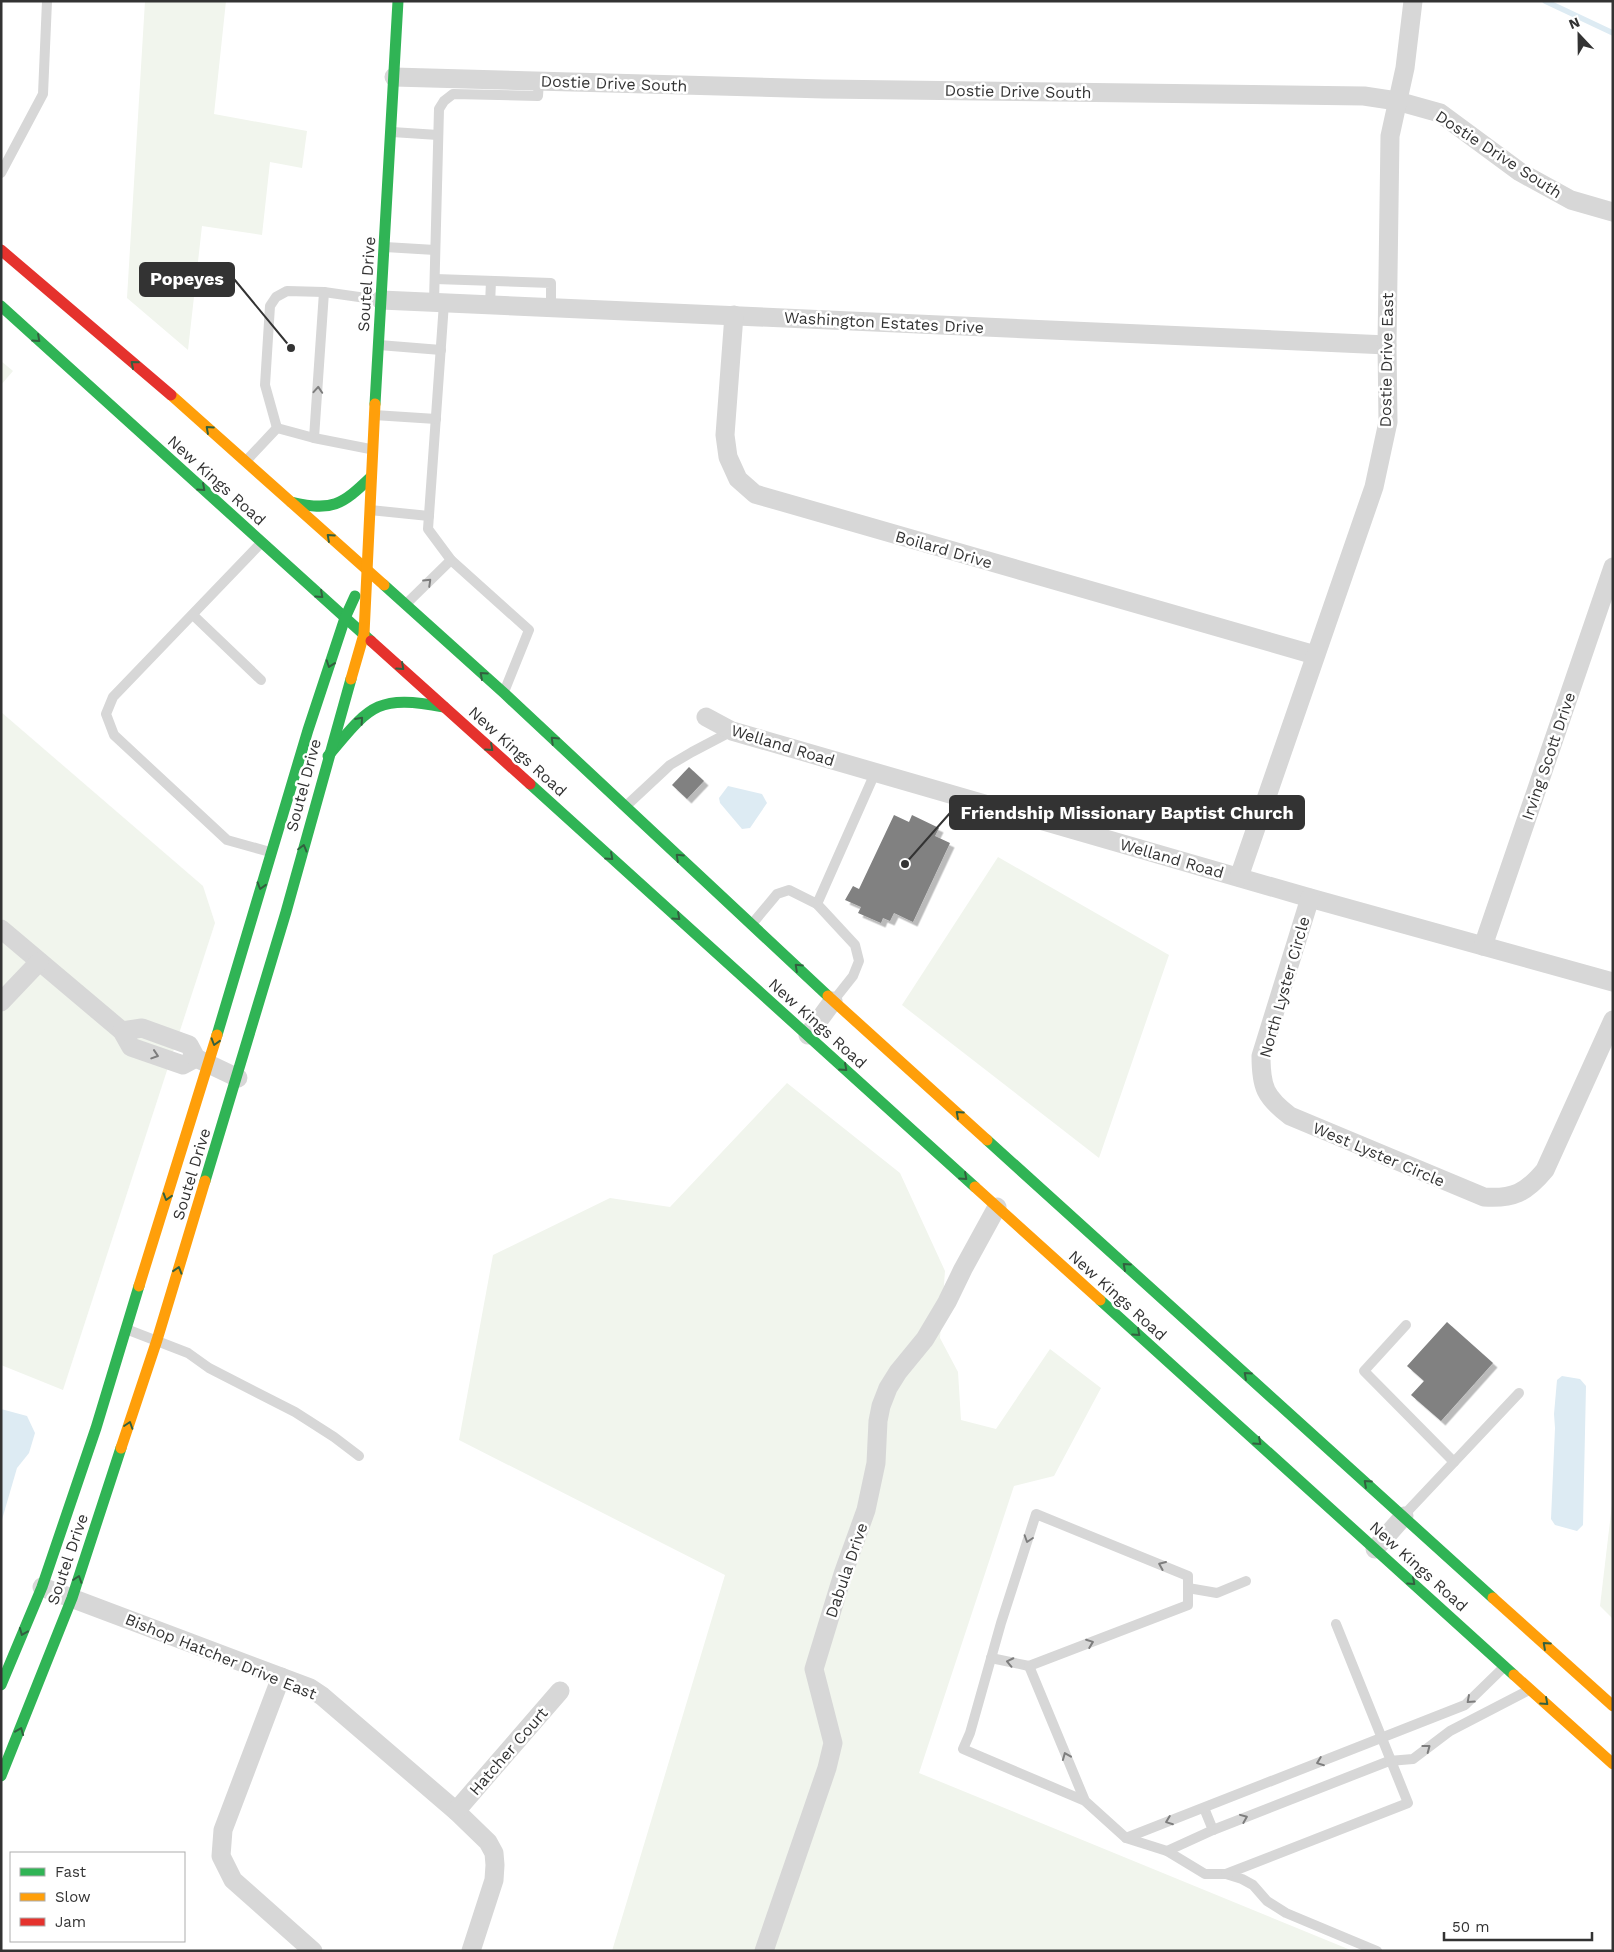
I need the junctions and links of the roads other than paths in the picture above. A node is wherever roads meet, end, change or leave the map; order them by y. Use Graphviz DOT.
graph roads {
  1 [pos="47,1"];
  2 [pos="398,1"];
  3 [pos="1413,1"];
  4 [pos="394,77"];
  5 [pos="453,86"];
  6 [pos="1397,101"];
  7 [pos="391,132"];
  8 [pos="438,135"];
  9 [pos="1,173"];
  10 [pos="1613,212"];
  11 [pos="384,246"];
  12 [pos="1,250"];
  13 [pos="435,250"];
  14 [pos="435,279"];
  15 [pos="491,281"];
  16 [pos="324,292"];
  17 [pos="381,300"];
  18 [pos="439,303"];
  19 [pos="490,305"];
  20 [pos="1,306"];
  21 [pos="551,307"];
  22 [pos="734,315"];
  23 [pos="378,345"];
  24 [pos="1387,345"];
  25 [pos="440,350"];
  26 [pos="374,414"];
  27 [pos="436,419"];
  28 [pos="277,428"];
  29 [pos="314,438"];
  30 [pos="372,449"];
  31 [pos="246,462"];
  32 [pos="370,477"];
  33 [pos="291,502"];
  34 [pos="369,510"];
  35 [pos="429,516"];
  36 [pos="262,542"];
  37 [pos="451,560"];
  38 [pos="1613,567"];
  39 [pos="366,570"];
  40 [pos="405,605"];
  41 [pos="193,615"];
  42 [pos="345,618"];
  43 [pos="364,634"];
  44 [pos="1315,655"];
  45 [pos="261,680"];
  46 [pos="504,693"];
  47 [pos="444,707"];
  48 [pos="706,717"];
  49 [pos="732,731"];
  50 [pos="328,756"];
  51 [pos="875,773"];
  52 [pos="625,807"];
  53 [pos="271,852"];
  54 [pos="1238,877"];
  55 [pos="1310,898"];
  56 [pos="817,904"];
  57 [pos="751,924"];
  58 [pos="1,929"];
  59 [pos="1483,946"];
  60 [pos="39,962"];
  61 [pos="1613,982"];
  62 [pos="834,1001"];
  63 [pos="1,1002"];
  64 [pos="1613,1020"];
  65 [pos="808,1036"];
  66 [pos="202,1060"];
  67 [pos="1262,1077"];
  68 [pos="238,1078"];
  69 [pos="997,1207"];
  70 [pos="1406,1325"];
  71 [pos="125,1329"];
  72 [pos="157,1340"];
  73 [pos="1519,1392"];
  74 [pos="359,1456"];
  75 [pos="1454,1462"];
  76 [pos="1404,1516"];
  77 [pos="1375,1549"];
  78 [pos="1246,1581"];
  79 [pos="42,1587"];
  80 [pos="1188,1588"];
  81 [pos="72,1598"];
  82 [pos="1336,1624"];
  83 [pos="992,1658"];
  84 [pos="1029,1666"];
  85 [pos="1505,1666"];
  86 [pos="281,1677"];
  87 [pos="1,1685"];
  88 [pos="1531,1690"];
  89 [pos="560,1691"];
  90 [pos="1613,1706"];
  91 [pos="1381,1738"];
  92 [pos="1389,1761"];
  93 [pos="1613,1764"];
  94 [pos="1,1776"];
  95 [pos="1085,1801"];
  96 [pos="1204,1808"];
  97 [pos="456,1811"];
  98 [pos="1212,1830"];
  99 [pos="1126,1838"];
  100 [pos="1167,1851"];
  101 [pos="1226,1874"];
  102 [pos="313,1951"];
  103 [pos="471,1951"];
  104 [pos="764,1951"];
  105 [pos="1376,1951"];
  1 -- 9 [label="lane"];
  2 -- 4 [label="main road, Soutel Drive"];
  3 -- 6 [label="street, Dostie Drive East"];
  4 -- 5 [label="street, Dostie Drive South"];
  4 -- 7 [label="main road, Soutel Drive"];
  5 -- 6 [label="street, Dostie Drive South"];
  5 -- 8 [label="lane"];
  6 -- 10 [label="street, Dostie Drive South"];
  6 -- 24 [label="street, Dostie Drive East"];
  7 -- 8 [label="lane"];
  7 -- 11 [label="main road, Soutel Drive"];
  8 -- 13 [label="lane"];
  11 -- 13 [label="lane"];
  11 -- 17 [label="main road, Soutel Drive"];
  31 -- 12 [label="main road, New Kings Road, one-way"];
  13 -- 14 [label="lane"];
  14 -- 15 [label="lane"];
  14 -- 18 [label="lane"];
  15 -- 19 [label="lane"];
  15 -- 21 [label="lane"];
  16 -- 17 [label="lane"];
  16 -- 28 [label="lane"];
  29 -- 16 [label="lane, one-way"];
  17 -- 18 [label="street, Washington Estates Drive"];
  17 -- 23 [label="main road, Soutel Drive"];
  18 -- 19 [label="street, Washington Estates Drive"];
  18 -- 25 [label="lane"];
  19 -- 21 [label="street, Washington Estates Drive"];
  20 -- 36 [label="main road, New Kings Road, one-way"];
  21 -- 22 [label="street, Washington Estates Drive"];
  22 -- 24 [label="street, Washington Estates Drive"];
  22 -- 44 [label="street, Boilard Drive"];
  23 -- 25 [label="lane"];
  23 -- 26 [label="main road, Soutel Drive"];
  24 -- 44 [label="street, Dostie Drive East"];
  25 -- 27 [label="lane"];
  26 -- 27 [label="lane"];
  26 -- 30 [label="main road, Soutel Drive"];
  27 -- 35 [label="lane"];
  28 -- 29 [label="lane"];
  28 -- 31 [label="lane"];
  29 -- 30 [label="lane"];
  30 -- 32 [label="main road, Soutel Drive"];
  31 -- 33 [label="main road, New Kings Road"];
  32 -- 33 [label="main road"];
  32 -- 34 [label="main road, Soutel Drive"];
  39 -- 33 [label="main road, New Kings Road, one-way"];
  34 -- 35 [label="lane"];
  34 -- 39 [label="main road, Soutel Drive"];
  35 -- 37 [label="lane"];
  36 -- 41 [label="lane"];
  36 -- 42 [label="main road, New Kings Road, one-way"];
  40 -- 37 [label="lane, one-way"];
  37 -- 46 [label="lane"];
  38 -- 59 [label="street, Irving Scott Drive"];
  39 -- 40 [label="main road, New Kings Road"];
  39 -- 42 [label="main road, Soutel Drive"];
  39 -- 43 [label="main road, Soutel Drive"];
  46 -- 40 [label="main road, New Kings Road, one-way"];
  41 -- 45 [label="lane"];
  41 -- 53 [label="lane"];
  42 -- 43 [label="main road, New Kings Road"];
  42 -- 53 [label="main road, Soutel Drive, one-way"];
  43 -- 47 [label="main road, New Kings Road, one-way"];
  43 -- 50 [label="main road, Soutel Drive"];
  44 -- 54 [label="street, Dostie Drive East"];
  52 -- 46 [label="main road, New Kings Road, one-way"];
  50 -- 47 [label="main road, one-way"];
  47 -- 65 [label="main road, New Kings Road, one-way"];
  48 -- 49 [label="street, Welland Road"];
  49 -- 51 [label="street, Welland Road"];
  49 -- 52 [label="lane"];
  68 -- 50 [label="main road, Soutel Drive, one-way"];
  51 -- 54 [label="street, Welland Road"];
  51 -- 56 [label="lane"];
  57 -- 52 [label="main road, New Kings Road, one-way"];
  53 -- 66 [label="main road, Soutel Drive, one-way"];
  54 -- 55 [label="street, Welland Road"];
  55 -- 59 [label="street, Welland Road"];
  55 -- 67 [label="street, North Lyster Circle"];
  56 -- 57 [label="lane"];
  56 -- 62 [label="lane"];
  62 -- 57 [label="main road, New Kings Road, one-way"];
  58 -- 60 [label="street"];
  59 -- 61 [label="street, Welland Road"];
  60 -- 63 [label="street"];
  60 -- 66 [label="street"];
  62 -- 65 [label="street"];
  76 -- 62 [label="main road, New Kings Road, one-way"];
  64 -- 67 [label="street, West Lyster Circle"];
  65 -- 69 [label="main road, New Kings Road, one-way"];
  66 -- 68 [label="street"];
  66 -- 71 [label="main road, Soutel Drive, one-way"];
  72 -- 68 [label="main road, Soutel Drive, one-way"];
  69 -- 77 [label="main road, New Kings Road, one-way"];
  69 -- 104 [label="street, Dabula Drive"];
  70 -- 75 [label="lane"];
  71 -- 72 [label="lane"];
  71 -- 79 [label="main road, Soutel Drive"];
  72 -- 74 [label="lane"];
  81 -- 72 [label="main road, Soutel Drive, one-way"];
  73 -- 75 [label="lane"];
  75 -- 76 [label="lane"];
  76 -- 77 [label="street"];
  90 -- 76 [label="main road, New Kings Road, one-way"];
  77 -- 85 [label="main road, New Kings Road, one-way"];
  78 -- 80 [label="lane"];
  79 -- 81 [label="street, Bishop Hatcher Drive East"];
  79 -- 87 [label="main road, Soutel Drive, one-way"];
  80 -- 83 [label="lane, one-way"];
  84 -- 80 [label="lane, one-way"];
  81 -- 86 [label="street, Bishop Hatcher Drive East"];
  94 -- 81 [label="main road, Soutel Drive, one-way"];
  82 -- 91 [label="lane"];
  84 -- 83 [label="lane, one-way"];
  83 -- 95 [label="lane"];
  95 -- 84 [label="lane, one-way"];
  85 -- 88 [label="main road, New Kings Road"];
  85 -- 91 [label="lane, one-way"];
  86 -- 97 [label="street, Bishop Hatcher Drive East"];
  86 -- 102 [label="street"];
  92 -- 88 [label="lane, one-way"];
  88 -- 93 [label="main road, New Kings Road, one-way"];
  89 -- 97 [label="street, Hatcher Court"];
  91 -- 92 [label="lane"];
  91 -- 96 [label="lane, one-way"];
  98 -- 92 [label="lane, one-way"];
  92 -- 101 [label="lane"];
  95 -- 99 [label="lane"];
  96 -- 98 [label="lane"];
  96 -- 99 [label="lane, one-way"];
  97 -- 103 [label="street, Bishop Hatcher Drive East"];
  98 -- 100 [label="lane"];
  99 -- 100 [label="lane"];
  100 -- 101 [label="lane"];
  101 -- 105 [label="lane"];
}
